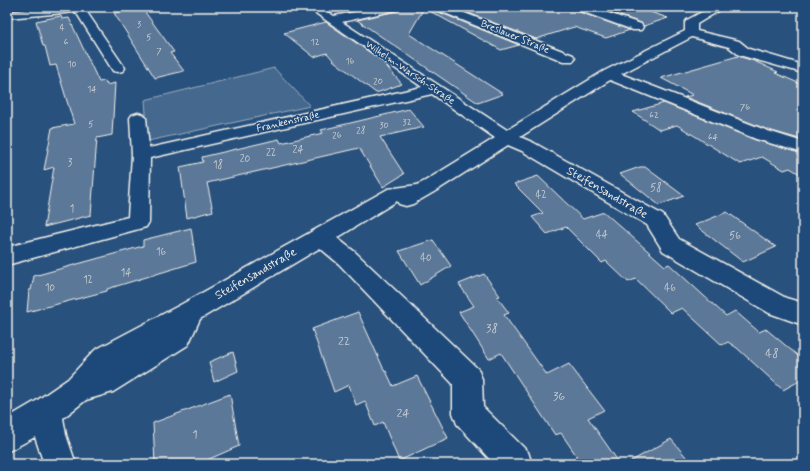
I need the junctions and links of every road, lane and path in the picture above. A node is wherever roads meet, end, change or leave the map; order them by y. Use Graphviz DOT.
graph roads {
  1 [pos="313,7"];
  2 [pos="396,7"];
  3 [pos="439,7"];
  4 [pos="579,7"];
  5 [pos="719,7"];
  6 [pos="85,8"];
  7 [pos="7,15"];
  8 [pos="333,20"];
  9 [pos="637,27"];
  10 [pos="691,32"];
  11 [pos="568,58"];
  12 [pos="118,68"];
  13 [pos="803,69"];
  14 [pos="609,74"];
  15 [pos="434,89"];
  16 [pos="138,118"];
  17 [pos="507,138"];
  18 [pos="803,148"];
  19 [pos="141,155"];
  20 [pos="328,233"];
  21 [pos="7,256"];
  22 [pos="803,314"];
  23 [pos="47,412"];
  24 [pos="7,436"];
  25 [pos="60,464"];
  26 [pos="516,464"];
  1 -- 8 [label="street, Wilhelm-Warsch-Straße"];
  2 -- 8 [label="street"];
  3 -- 11 [label="street, Breslauer Straße"];
  4 -- 9 [label="street"];
  5 -- 10 [label="street"];
  6 -- 7 [label="street"];
  6 -- 12 [label="street"];
  8 -- 15 [label="street, Wilhelm-Warsch-Straße"];
  10 -- 13 [label="street"];
  10 -- 14 [label="street"];
  14 -- 17 [label="street"];
  14 -- 18 [label="street"];
  15 -- 17 [label="street, Wilhelm-Warsch-Straße"];
  15 -- 19 [label="street, Frankenstraße"];
  16 -- 19 [label="street"];
  17 -- 20 [label="street"];
  17 -- 22 [label="street, Steifensandstraße"];
  19 -- 21 [label="street"];
  20 -- 23 [label="street, Steifensandstraße"];
  20 -- 26 [label="street"];
  23 -- 24 [label="street, Steifensandstraße"];
  23 -- 25 [label="street"];
}
